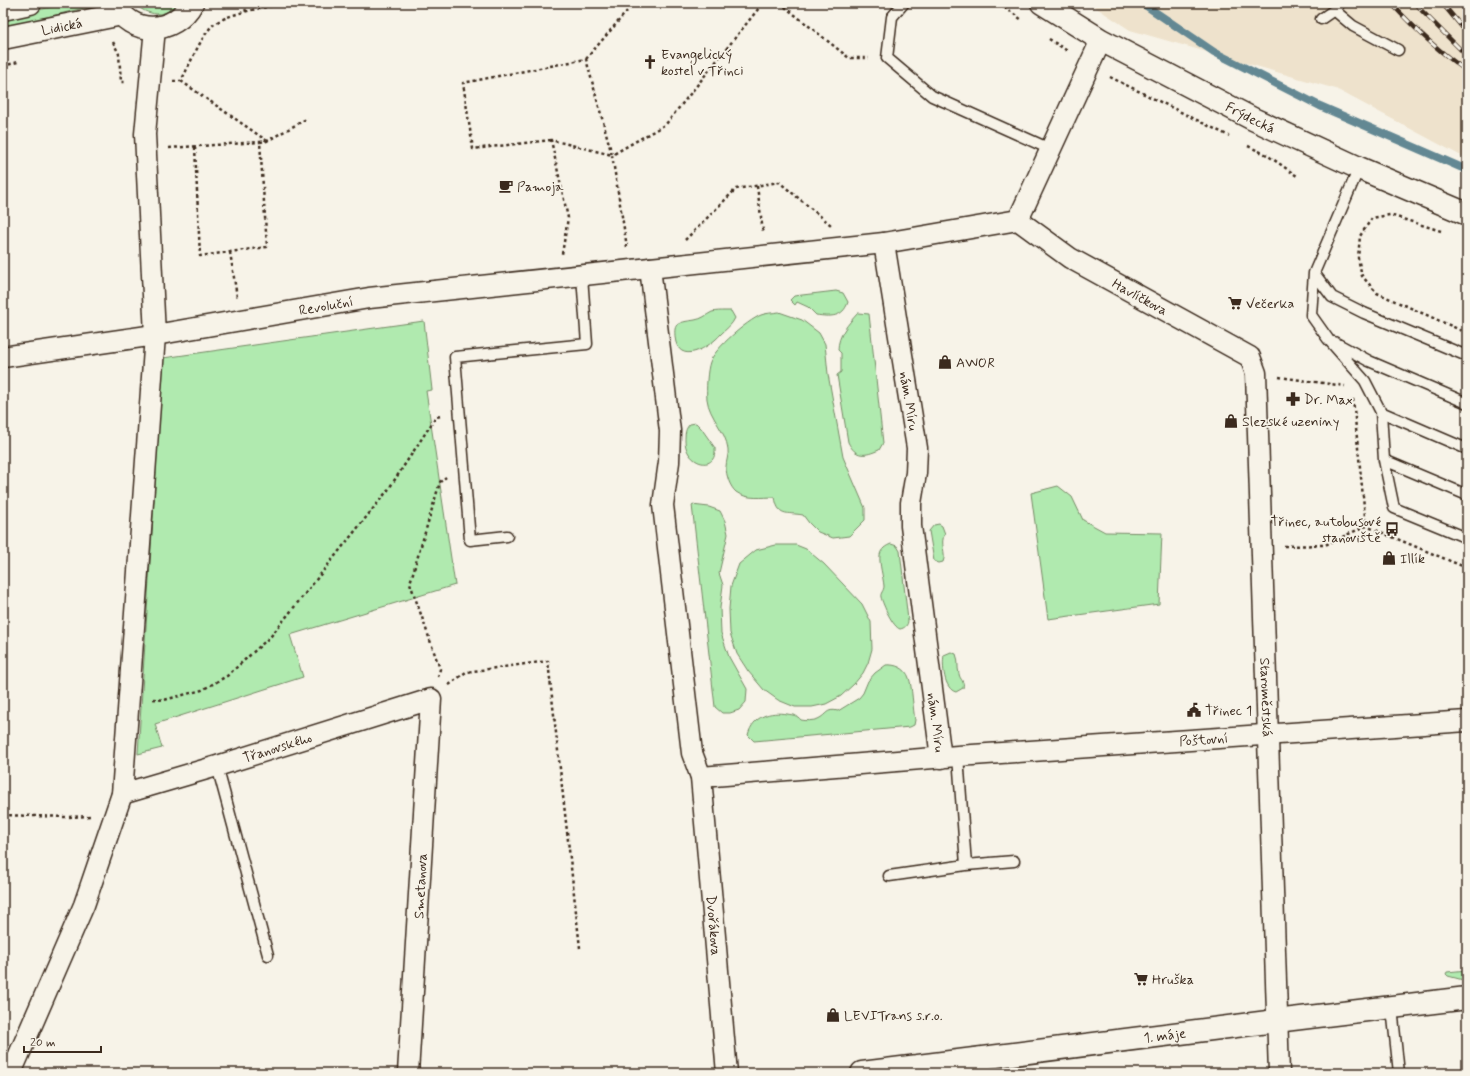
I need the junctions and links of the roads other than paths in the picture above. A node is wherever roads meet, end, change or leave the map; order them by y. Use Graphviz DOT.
graph roads {
  1 [pos="30,3"];
  2 [pos="192,3"];
  3 [pos="904,3"];
  4 [pos="1042,3"];
  5 [pos="1337,7"];
  6 [pos="118,9"];
  7 [pos="3,10"];
  8 [pos="1321,19"];
  9 [pos="155,28"];
  10 [pos="3,38"];
  11 [pos="1101,40"];
  12 [pos="1398,50"];
  13 [pos="1050,149"];
  14 [pos="1359,168"];
  15 [pos="1467,214"];
  16 [pos="1018,220"];
  17 [pos="884,243"];
  18 [pos="650,268"];
  19 [pos="1314,273"];
  20 [pos="588,275"];
  21 [pos="155,335"];
  22 [pos="1328,339"];
  23 [pos="1467,356"];
  24 [pos="3,357"];
  25 [pos="1256,373"];
  26 [pos="1467,402"];
  27 [pos="1381,412"];
  28 [pos="1467,449"];
  29 [pos="1384,460"];
  30 [pos="1467,495"];
  31 [pos="507,536"];
  32 [pos="1467,538"];
  33 [pos="431,699"];
  34 [pos="1467,721"];
  35 [pos="1268,736"];
  36 [pos="950,757"];
  37 [pos="217,766"];
  38 [pos="701,777"];
  39 [pos="122,794"];
  40 [pos="1014,861"];
  41 [pos="966,865"];
  42 [pos="889,876"];
  43 [pos="268,955"];
  44 [pos="1467,998"];
  45 [pos="1392,1008"];
  46 [pos="1276,1021"];
  47 [pos="12,1073"];
  48 [pos="408,1073"];
  49 [pos="728,1073"];
  50 [pos="862,1073"];
  51 [pos="1279,1073"];
  52 [pos="1399,1073"];
  1 -- 7 [label="main road"];
  2 -- 9 [label="main road"];
  3 -- 13 [label="lane"];
  4 -- 11 [label="main road, Frýdecká"];
  5 -- 8 [label="lane"];
  5 -- 12 [label="lane"];
  6 -- 9 [label="main road"];
  6 -- 10 [label="main road, Lidická"];
  9 -- 21 [label="street"];
  11 -- 13 [label="street"];
  11 -- 14 [label="main road, Frýdecká"];
  13 -- 16 [label="street"];
  14 -- 15 [label="main road, Frýdecká"];
  14 -- 19 [label="lane"];
  16 -- 17 [label="street"];
  16 -- 25 [label="street, Havlíčkova"];
  17 -- 18 [label="street"];
  17 -- 36 [label="street, nám. Míru"];
  18 -- 20 [label="street, Revoluční"];
  18 -- 38 [label="street"];
  19 -- 22 [label="lane"];
  19 -- 23 [label="lane"];
  20 -- 21 [label="street, Revoluční"];
  20 -- 31 [label="lane"];
  21 -- 24 [label="street, Revoluční"];
  21 -- 39 [label="street"];
  22 -- 26 [label="lane"];
  22 -- 27 [label="lane"];
  25 -- 35 [label="street, Staroměstská"];
  27 -- 28 [label="lane"];
  27 -- 29 [label="lane"];
  29 -- 30 [label="lane"];
  29 -- 32 [label="lane"];
  33 -- 37 [label="street, Třanovského"];
  33 -- 48 [label="street, Smetanova"];
  34 -- 35 [label="street, Poštovní"];
  35 -- 36 [label="street, Poštovní"];
  35 -- 46 [label="street, Staroměstská"];
  36 -- 38 [label="street, nám. Míru"];
  36 -- 41 [label="lane"];
  37 -- 39 [label="street, Třanovského"];
  37 -- 43 [label="lane"];
  38 -- 49 [label="street, Dvořákova"];
  39 -- 47 [label="street"];
  40 -- 41 [label="lane"];
  41 -- 42 [label="lane"];
  44 -- 45 [label="main road, 1. máje"];
  45 -- 46 [label="main road, 1. máje"];
  45 -- 52 [label="lane"];
  46 -- 50 [label="main road, 1. máje"];
  46 -- 51 [label="street, Staroměstská"];
}
